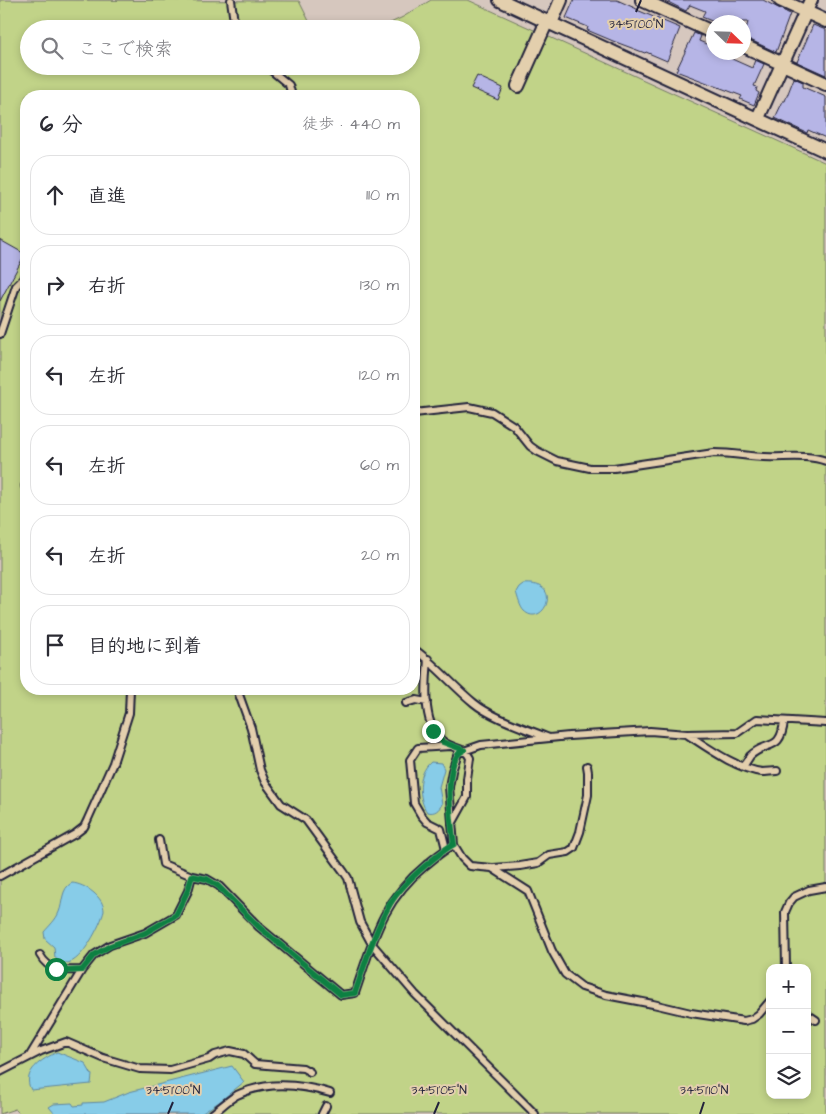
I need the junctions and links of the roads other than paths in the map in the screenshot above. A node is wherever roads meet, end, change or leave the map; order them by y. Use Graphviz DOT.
graph roads {
  1 [pos="231,0"];
  2 [pos="500,0"];
  3 [pos="561,0"];
  4 [pos="642,0"];
  5 [pos="780,0"];
  6 [pos="808,6"];
  7 [pos="234,20"];
  8 [pos="826,21"];
  9 [pos="549,22"];
  10 [pos="706,29"];
  11 [pos="751,49"];
  12 [pos="782,64"];
  13 [pos="278,75"];
  14 [pos="826,84"];
  15 [pos="518,86"];
  16 [pos="290,90"];
  17 [pos="758,118"];
  18 [pos="826,151"];
  19 [pos="20,282"];
  20 [pos="0,334"];
  21 [pos="420,412"];
  22 [pos="826,461"];
  23 [pos="420,653"];
  24 [pos="428,659"];
  25 [pos="130,695"];
  26 [pos="239,695"];
  27 [pos="427,702"];
  28 [pos="406,703"];
  29 [pos="784,721"];
  30 [pos="826,723"];
  31 [pos="687,734"];
  32 [pos="550,738"];
  33 [pos="451,746"];
  34 [pos="464,750"];
  35 [pos="587,766"];
  36 [pos="744,766"];
  37 [pos="778,771"];
  38 [pos="452,825"];
  39 [pos="159,840"];
  40 [pos="454,844"];
  41 [pos="446,849"];
  42 [pos="492,868"];
  43 [pos="0,876"];
  44 [pos="192,876"];
  45 [pos="826,887"];
  46 [pos="372,944"];
  47 [pos="40,955"];
  48 [pos="786,964"];
  49 [pos="82,970"];
  50 [pos="766,1006"];
  51 [pos="811,1017"];
  52 [pos="816,1020"];
  53 [pos="29,1057"];
  54 [pos="0,1072"];
  55 [pos="310,1072"];
  56 [pos="330,1093"];
  57 [pos="326,1106"];
  58 [pos="212,1114"];
  59 [pos="322,1114"];
  60 [pos="535,1114"];
  1 -- 7 [label="lane"];
  2 -- 9 [label="street"];
  3 -- 9 [label="street"];
  4 -- 10 [label="street"];
  5 -- 6 [label="street"];
  6 -- 8 [label="street"];
  6 -- 12 [label="street"];
  9 -- 15 [label="street"];
  9 -- 17 [label="street"];
  11 -- 12 [label="street"];
  12 -- 14 [label="street"];
  12 -- 17 [label="street"];
  13 -- 16 [label="lane"];
  17 -- 18 [label="street"];
  19 -- 20 [label="lane"];
  21 -- 22 [label="lane"];
  23 -- 24 [label="lane"];
  24 -- 27 [label="lane"];
  24 -- 32 [label="lane"];
  25 -- 43 [label="lane"];
  26 -- 46 [label="lane"];
  27 -- 28 [label="lane"];
  27 -- 33 [label="lane"];
  29 -- 30 [label="lane"];
  29 -- 31 [label="lane"];
  29 -- 36 [label="lane"];
  31 -- 32 [label="lane"];
  31 -- 36 [label="lane"];
  32 -- 34 [label="lane"];
  33 -- 34 [label="lane"];
  33 -- 41 [label="lane"];
  34 -- 38 [label="lane"];
  34 -- 38 [label="lane"];
  35 -- 42 [label="lane"];
  36 -- 37 [label="lane"];
  38 -- 40 [label="lane"];
  39 -- 44 [label="lane"];
  40 -- 41 [label="lane"];
  40 -- 42 [label="lane"];
  41 -- 46 [label="lane"];
  42 -- 50 [label="lane"];
  44 -- 46 [label="lane"];
  44 -- 49 [label="lane"];
  45 -- 48 [label="lane"];
  46 -- 60 [label="lane"];
  47 -- 49 [label="lane"];
  49 -- 53 [label="lane"];
  51 -- 52 [label="lane"];
  53 -- 54 [label="lane"];
  53 -- 55 [label="lane"];
  56 -- 58 [label="lane"];
  57 -- 59 [label="lane"];
}
